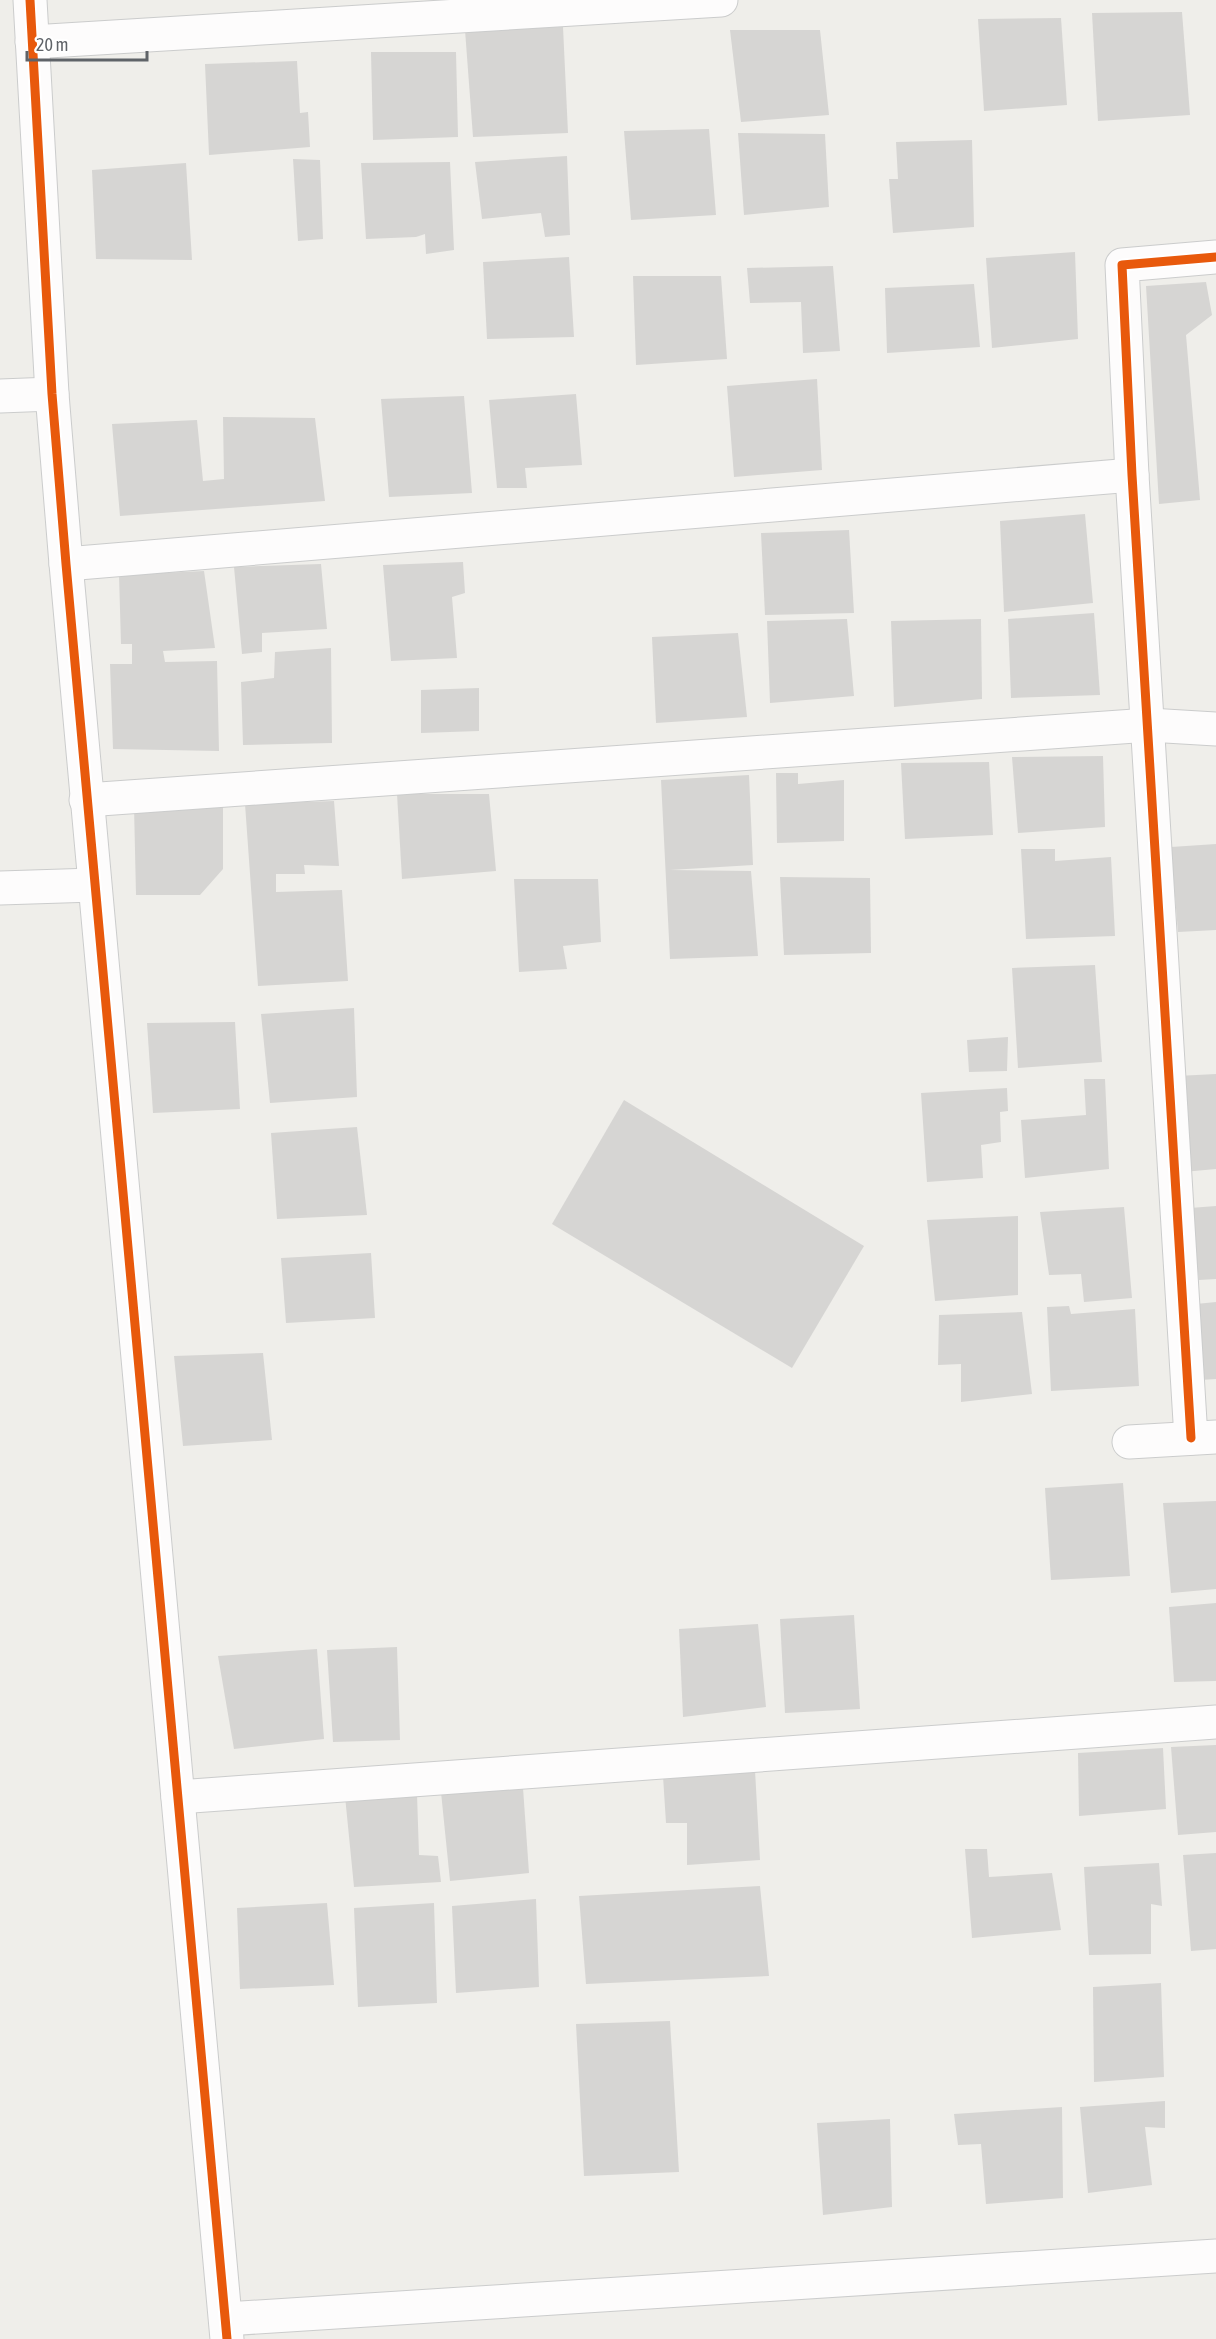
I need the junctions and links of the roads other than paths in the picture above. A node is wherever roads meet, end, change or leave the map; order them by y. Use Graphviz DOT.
graph roads {
  1 [pos="30,0"];
  2 [pos="721,0"];
  3 [pos="32,42"];
  4 [pos="1216,257"];
  5 [pos="52,394"];
  6 [pos="0,396"];
  7 [pos="1132,475"];
  8 [pos="66,564"];
  9 [pos="1149,725"];
  10 [pos="1216,729"];
  11 [pos="87,800"];
  12 [pos="94,885"];
  13 [pos="0,888"];
  14 [pos="1204,1437"];
  15 [pos="1129,1442"];
  16 [pos="1216,1722"];
  17 [pos="178,1797"];
  18 [pos="1216,2256"];
  19 [pos="226,2329"];
  1 -- 3 [label="street"];
  2 -- 3 [label="street"];
  3 -- 5 [label="street"];
  4 -- 7 [label="street"];
  5 -- 6 [label="street"];
  5 -- 8 [label="street"];
  7 -- 8 [label="street"];
  7 -- 9 [label="street"];
  8 -- 11 [label="street"];
  9 -- 10 [label="street"];
  9 -- 11 [label="street"];
  9 -- 14 [label="street"];
  11 -- 12 [label="street"];
  12 -- 13 [label="street"];
  12 -- 17 [label="street"];
  14 -- 15 [label="street"];
  16 -- 17 [label="street"];
  17 -- 19 [label="street"];
  18 -- 19 [label="street"];
}
